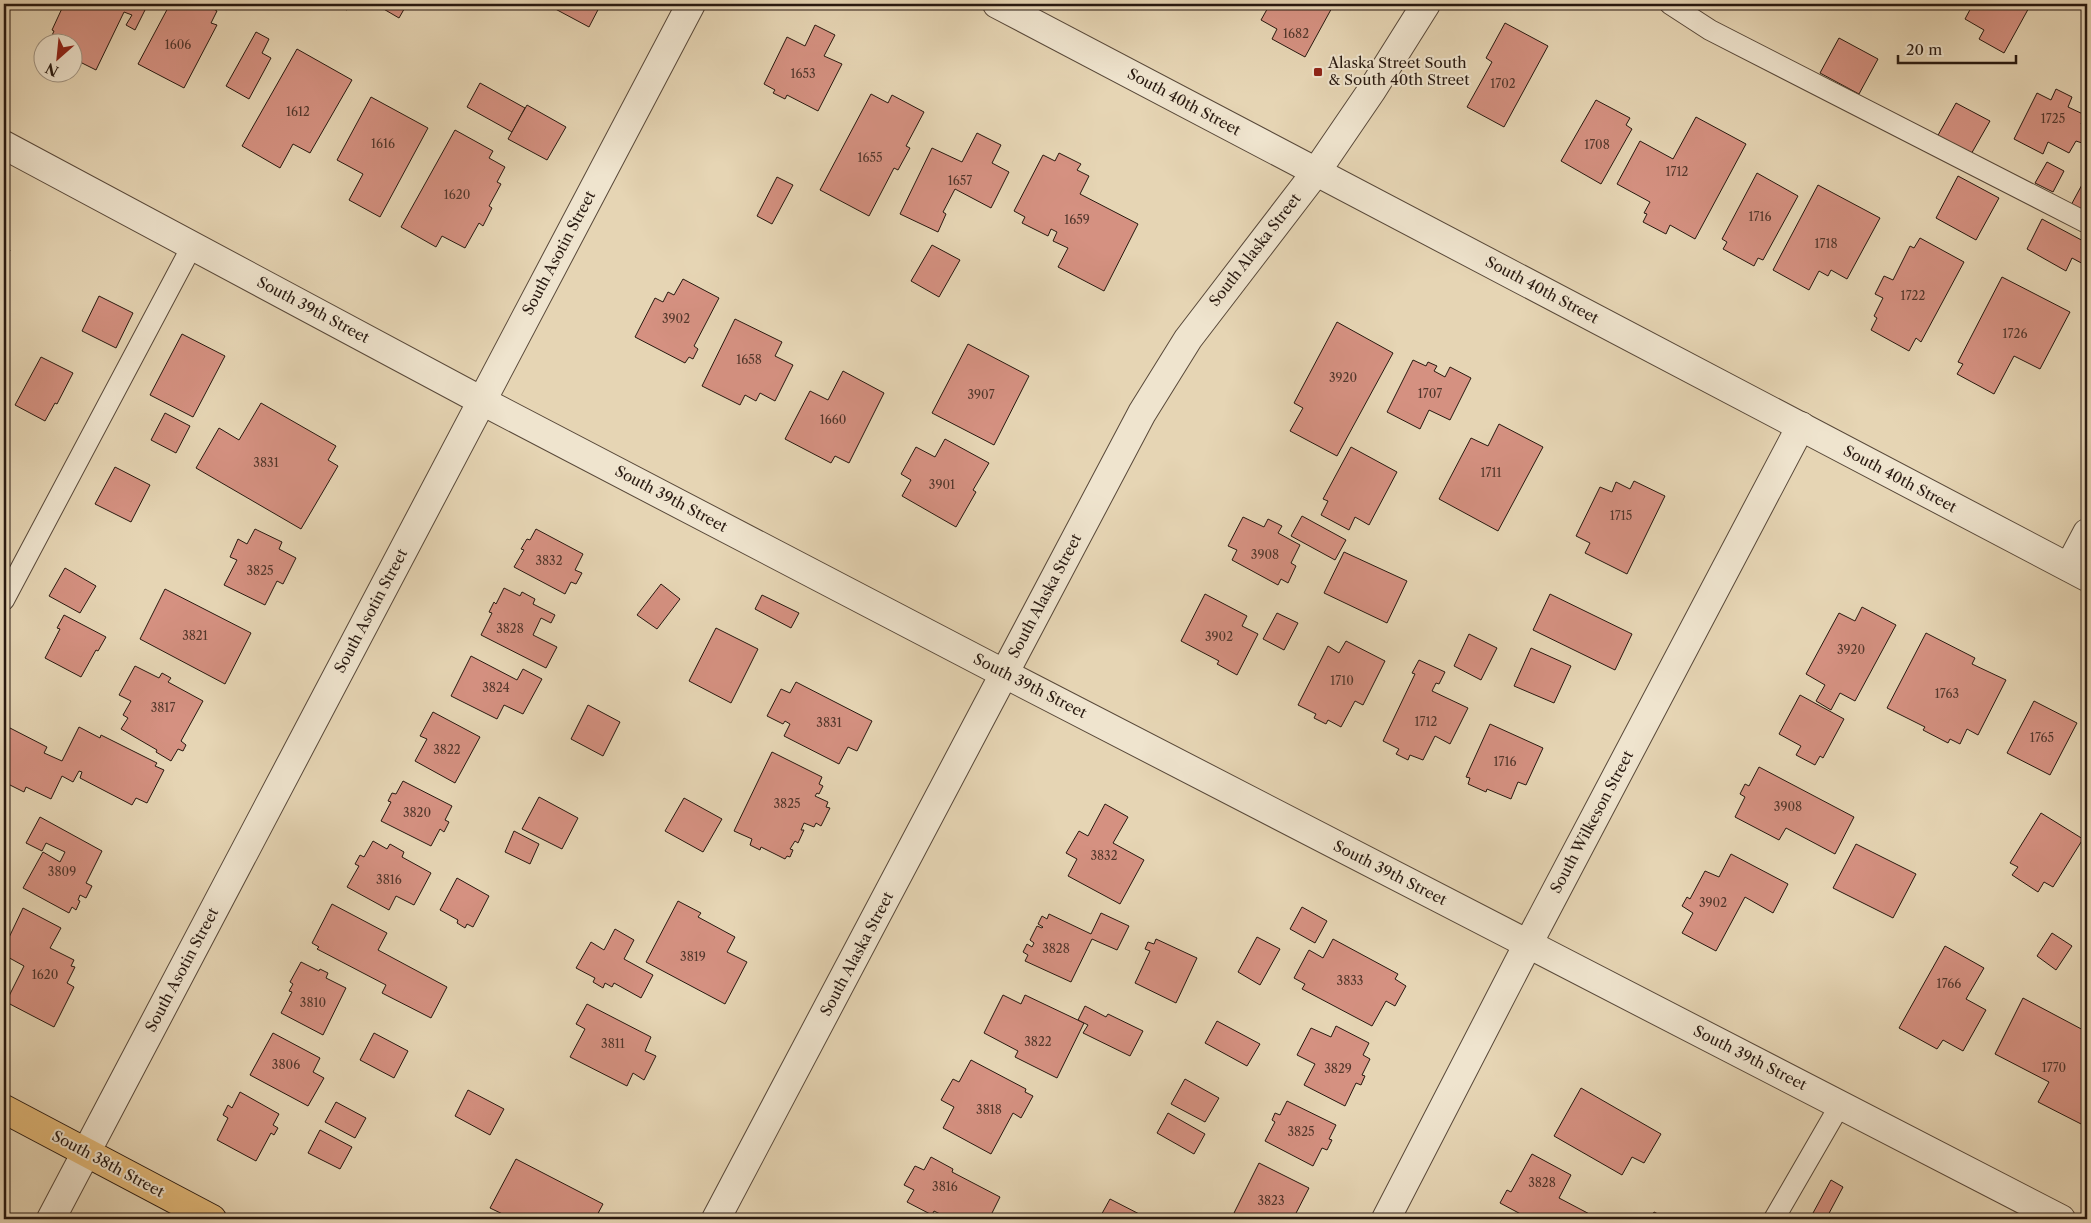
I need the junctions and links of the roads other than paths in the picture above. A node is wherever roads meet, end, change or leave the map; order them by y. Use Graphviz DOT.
graph roads {
  1 [pos="691,4"];
  2 [pos="997,4"];
  3 [pos="1426,4"];
  4 [pos="1670,4"];
  5 [pos="4,145"];
  6 [pos="1316,172"];
  7 [pos="2087,223"];
  8 [pos="192,246"];
  9 [pos="482,401"];
  10 [pos="1801,426"];
  11 [pos="2087,533"];
  12 [pos="2078,572"];
  13 [pos="4,600"];
  14 [pos="1005,674"];
  15 [pos="1528,944"];
  16 [pos="1840,1105"];
  17 [pos="4,1109"];
  18 [pos="87,1152"];
  19 [pos="51,1219"];
  20 [pos="212,1219"];
  21 [pos="716,1219"];
  22 [pos="1386,1219"];
  23 [pos="1774,1219"];
  24 [pos="2061,1219"];
  1 -- 9 [label="street, South Asotin Street"];
  2 -- 6 [label="street, South 40th Street"];
  3 -- 6 [label="street, South Alaska Street"];
  4 -- 7 [label="lane"];
  5 -- 8 [label="street, South 39th Street"];
  6 -- 10 [label="street, South 40th Street"];
  6 -- 14 [label="street, South Alaska Street"];
  8 -- 9 [label="street, South 39th Street"];
  8 -- 13 [label="lane"];
  9 -- 14 [label="street, South 39th Street"];
  9 -- 18 [label="street, South Asotin Street"];
  10 -- 12 [label="street, South 40th Street"];
  10 -- 15 [label="street, South Wilkeson Street"];
  11 -- 12 [label="street"];
  14 -- 15 [label="street, South 39th Street"];
  14 -- 21 [label="street, South Alaska Street"];
  15 -- 16 [label="street, South 39th Street"];
  15 -- 22 [label="street, South Wilkeson Street"];
  16 -- 23 [label="lane"];
  16 -- 24 [label="street, South 39th Street"];
  17 -- 18 [label="main road, South 38th Street"];
  18 -- 19 [label="street, South Asotin Street"];
  18 -- 20 [label="main road, South 38th Street"];
}
